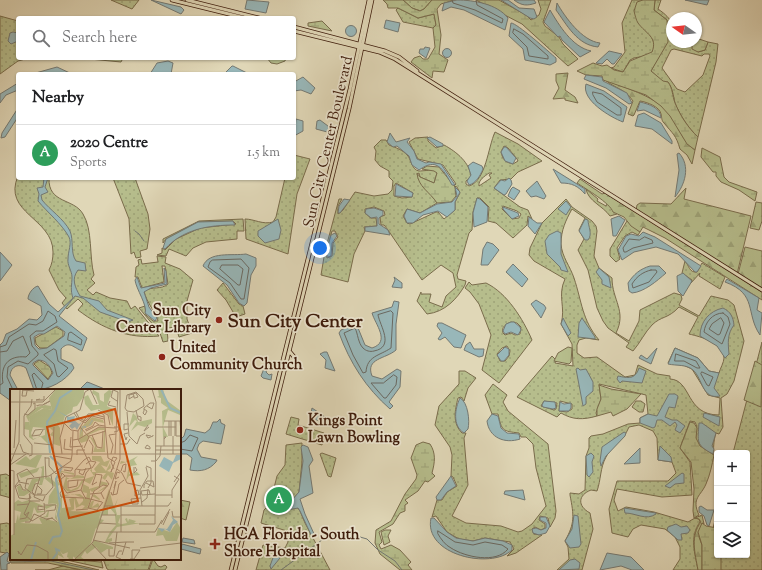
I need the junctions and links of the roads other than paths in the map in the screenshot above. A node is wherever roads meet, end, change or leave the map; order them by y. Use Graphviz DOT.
graph roads {
  1 [pos="172,0"];
  2 [pos="187,0"];
  3 [pos="370,0"];
  4 [pos="237,16"];
  5 [pos="251,16"];
  6 [pos="296,28"];
  7 [pos="296,30"];
  8 [pos="361,37"];
  9 [pos="352,42"];
  10 [pos="361,46"];
  11 [pos="368,50"];
  12 [pos="361,54"];
  13 [pos="430,81"];
  14 [pos="350,89"];
  15 [pos="349,109"];
  16 [pos="320,210"];
  17 [pos="320,228"];
  18 [pos="762,290"];
  19 [pos="290,347"];
  20 [pos="284,354"];
  21 [pos="289,357"];
  22 [pos="295,358"];
  23 [pos="231,570"];
  24 [pos="235,570"];
  1 -- 4 [label="main road"];
  2 -- 5 [label="main road"];
  3 -- 8 [label="main road"];
  3 -- 10 [label="main road"];
  6 -- 9 [label="main road"];
  7 -- 10 [label="main road"];
  8 -- 9 [label="main road"];
  8 -- 10 [label="main road"];
  9 -- 10 [label="main road"];
  10 -- 11 [label="main road"];
  10 -- 12 [label="main road, Sun City Center Boulevard"];
  10 -- 13 [label="main road"];
  10 -- 14 [label="main road, Sun City Center Boulevard"];
  11 -- 12 [label="main road"];
  11 -- 13 [label="main road"];
  12 -- 15 [label="main road, Sun City Center Boulevard"];
  13 -- 18 [label="main road"];
  14 -- 15 [label="main road"];
  14 -- 16 [label="main road, Sun City Center Boulevard"];
  15 -- 17 [label="main road, Sun City Center Boulevard"];
  16 -- 17 [label="main road"];
  16 -- 20 [label="main road, Sun City Center Boulevard"];
  17 -- 19 [label="main road, Sun City Center Boulevard"];
  19 -- 21 [label="main road, Sun City Center Boulevard"];
  19 -- 22 [label="main road"];
  20 -- 21 [label="main road"];
  20 -- 23 [label="main road, Sun City Center Boulevard"];
  21 -- 24 [label="main road, Sun City Center Boulevard"];
}
